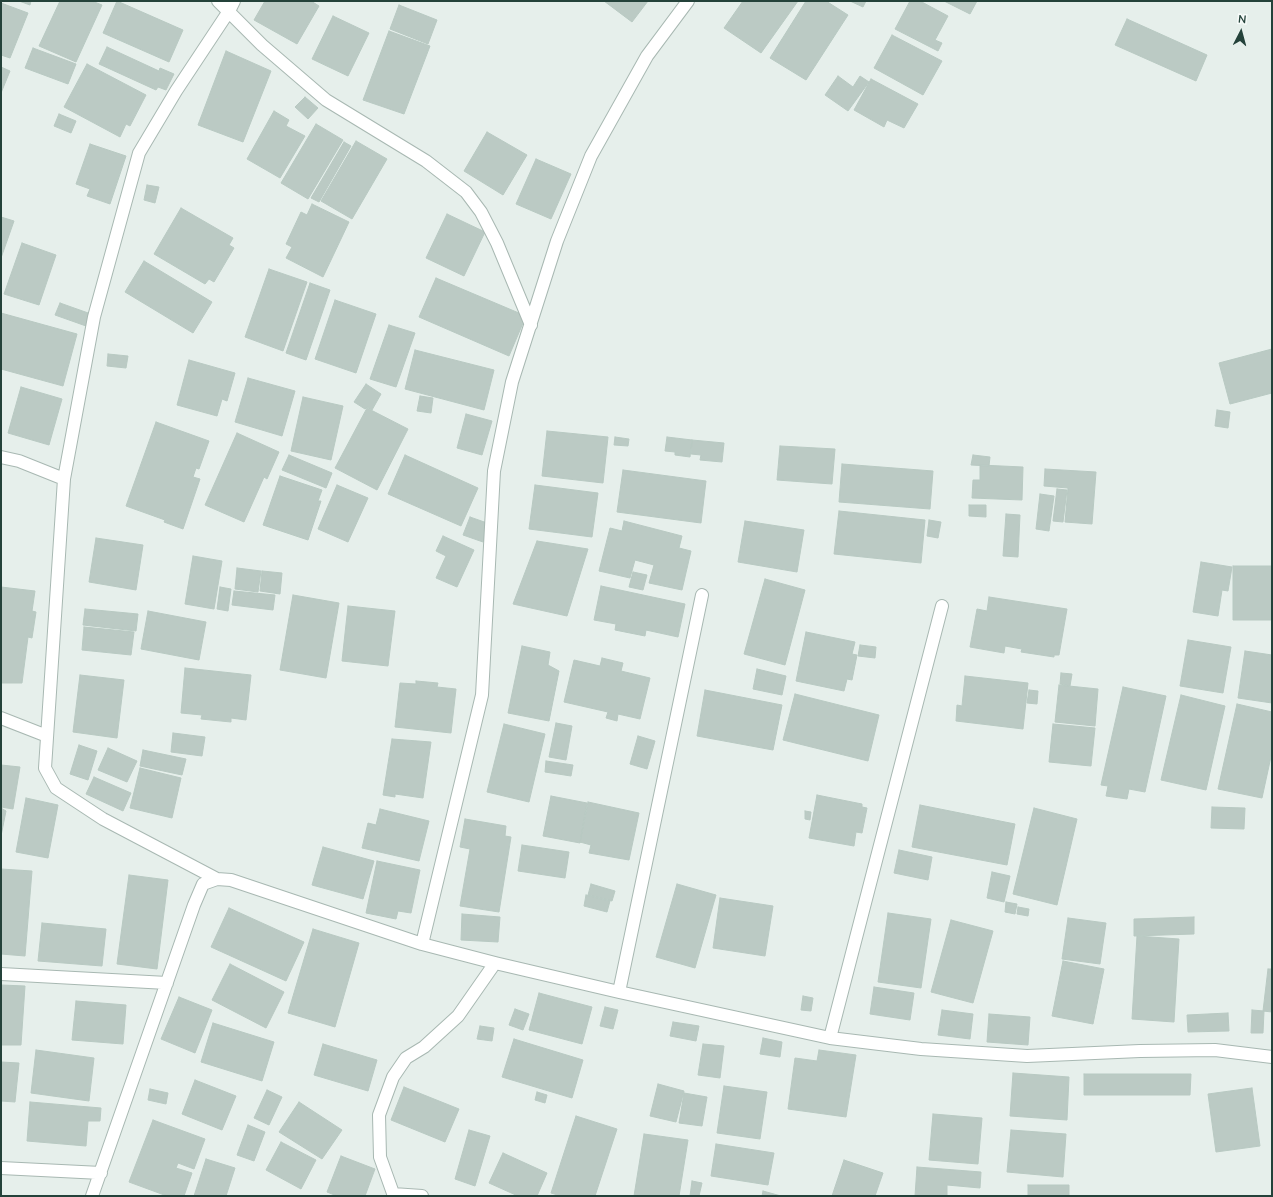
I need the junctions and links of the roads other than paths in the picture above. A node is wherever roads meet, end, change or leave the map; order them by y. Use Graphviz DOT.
graph roads {
  1 [pos="218,1"];
  2 [pos="688,1"];
  3 [pos="231,6"];
  4 [pos="530,324"];
  5 [pos="1,457"];
  6 [pos="64,479"];
  7 [pos="702,595"];
  8 [pos="942,606"];
  9 [pos="1,718"];
  10 [pos="47,736"];
  11 [pos="217,879"];
  12 [pos="422,944"];
  13 [pos="495,963"];
  14 [pos="1,974"];
  15 [pos="167,983"];
  16 [pos="619,992"];
  17 [pos="830,1038"];
  18 [pos="1272,1057"];
  19 [pos="1,1168"];
  20 [pos="101,1173"];
  21 [pos="393,1195"];
  22 [pos="92,1196"];
  23 [pos="422,1196"];
  1 -- 3 [label="street"];
  2 -- 4 [label="street"];
  3 -- 4 [label="street"];
  3 -- 6 [label="street"];
  4 -- 12 [label="street"];
  5 -- 6 [label="street"];
  6 -- 10 [label="street"];
  7 -- 16 [label="street"];
  8 -- 17 [label="street"];
  9 -- 10 [label="street"];
  10 -- 11 [label="street"];
  11 -- 12 [label="street"];
  11 -- 15 [label="street"];
  12 -- 13 [label="street"];
  13 -- 16 [label="street"];
  13 -- 21 [label="street"];
  14 -- 15 [label="street"];
  15 -- 20 [label="street"];
  16 -- 17 [label="street"];
  17 -- 18 [label="street"];
  19 -- 20 [label="street"];
  20 -- 22 [label="street"];
  21 -- 23 [label="street"];
}
